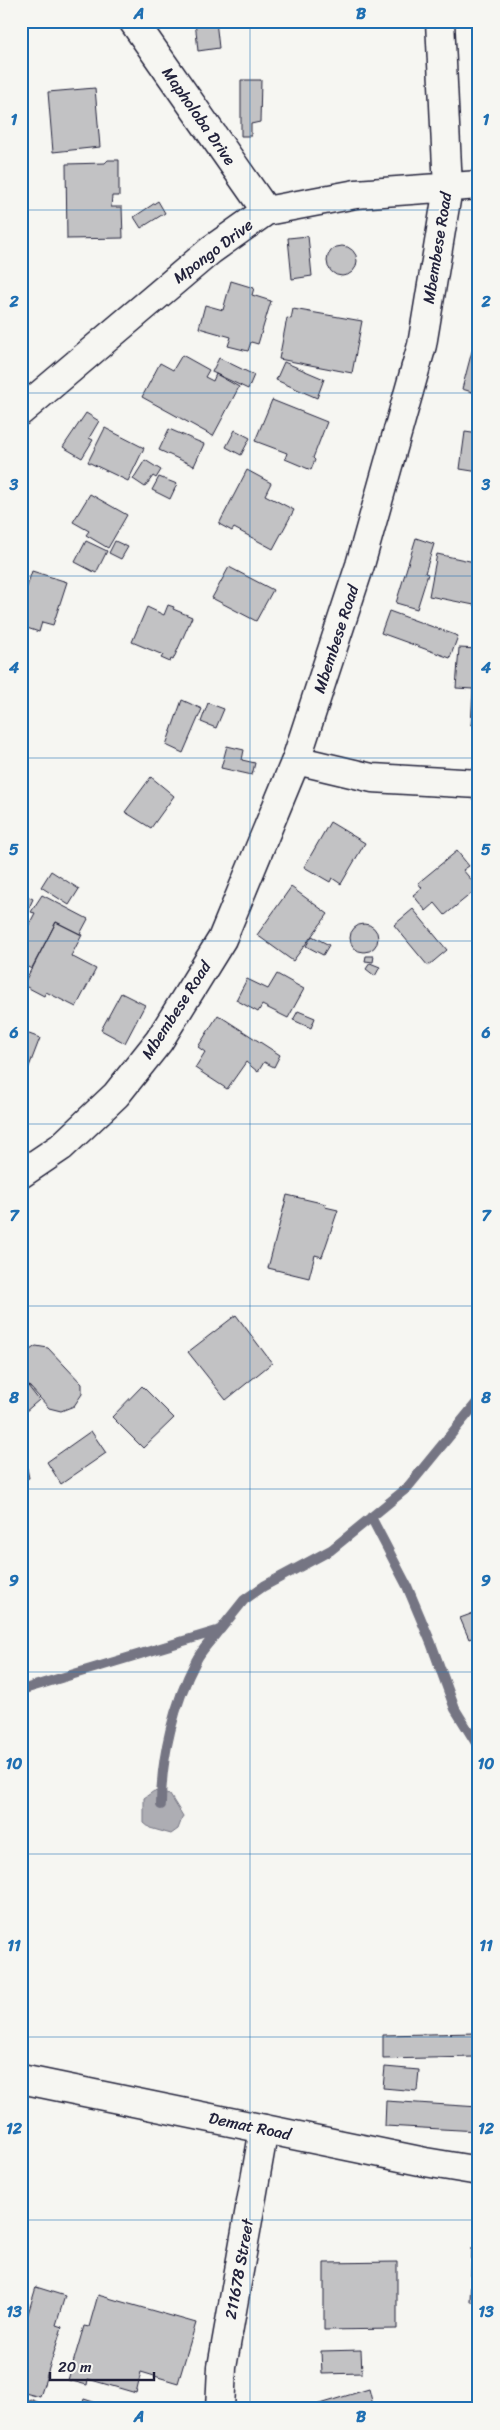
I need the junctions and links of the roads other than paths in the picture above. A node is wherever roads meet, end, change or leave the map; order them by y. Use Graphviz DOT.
graph roads {
  1 [pos="133,21"];
  2 [pos="440,21"];
  3 [pos="479,185"];
  4 [pos="448,188"];
  5 [pos="266,211"];
  6 [pos="21,411"];
  7 [pos="296,760"];
  8 [pos="479,784"];
  9 [pos="21,1174"];
  10 [pos="21,2079"];
  11 [pos="264,2129"];
  12 [pos="479,2171"];
  13 [pos="220,2409"];
  1 -- 5 [label="street, Mapholoba Drive"];
  2 -- 4 [label="street, Mbembese Road"];
  3 -- 4 [label="street, Mpongo Drive"];
  4 -- 5 [label="street, Mpongo Drive"];
  4 -- 7 [label="street, Mbembese Road"];
  5 -- 6 [label="street, Mpongo Drive"];
  7 -- 8 [label="street"];
  7 -- 9 [label="street, Mbembese Road"];
  10 -- 11 [label="street, Demat Road"];
  11 -- 12 [label="street, Demat Road"];
  11 -- 13 [label="street, 211678 Street"];
}
